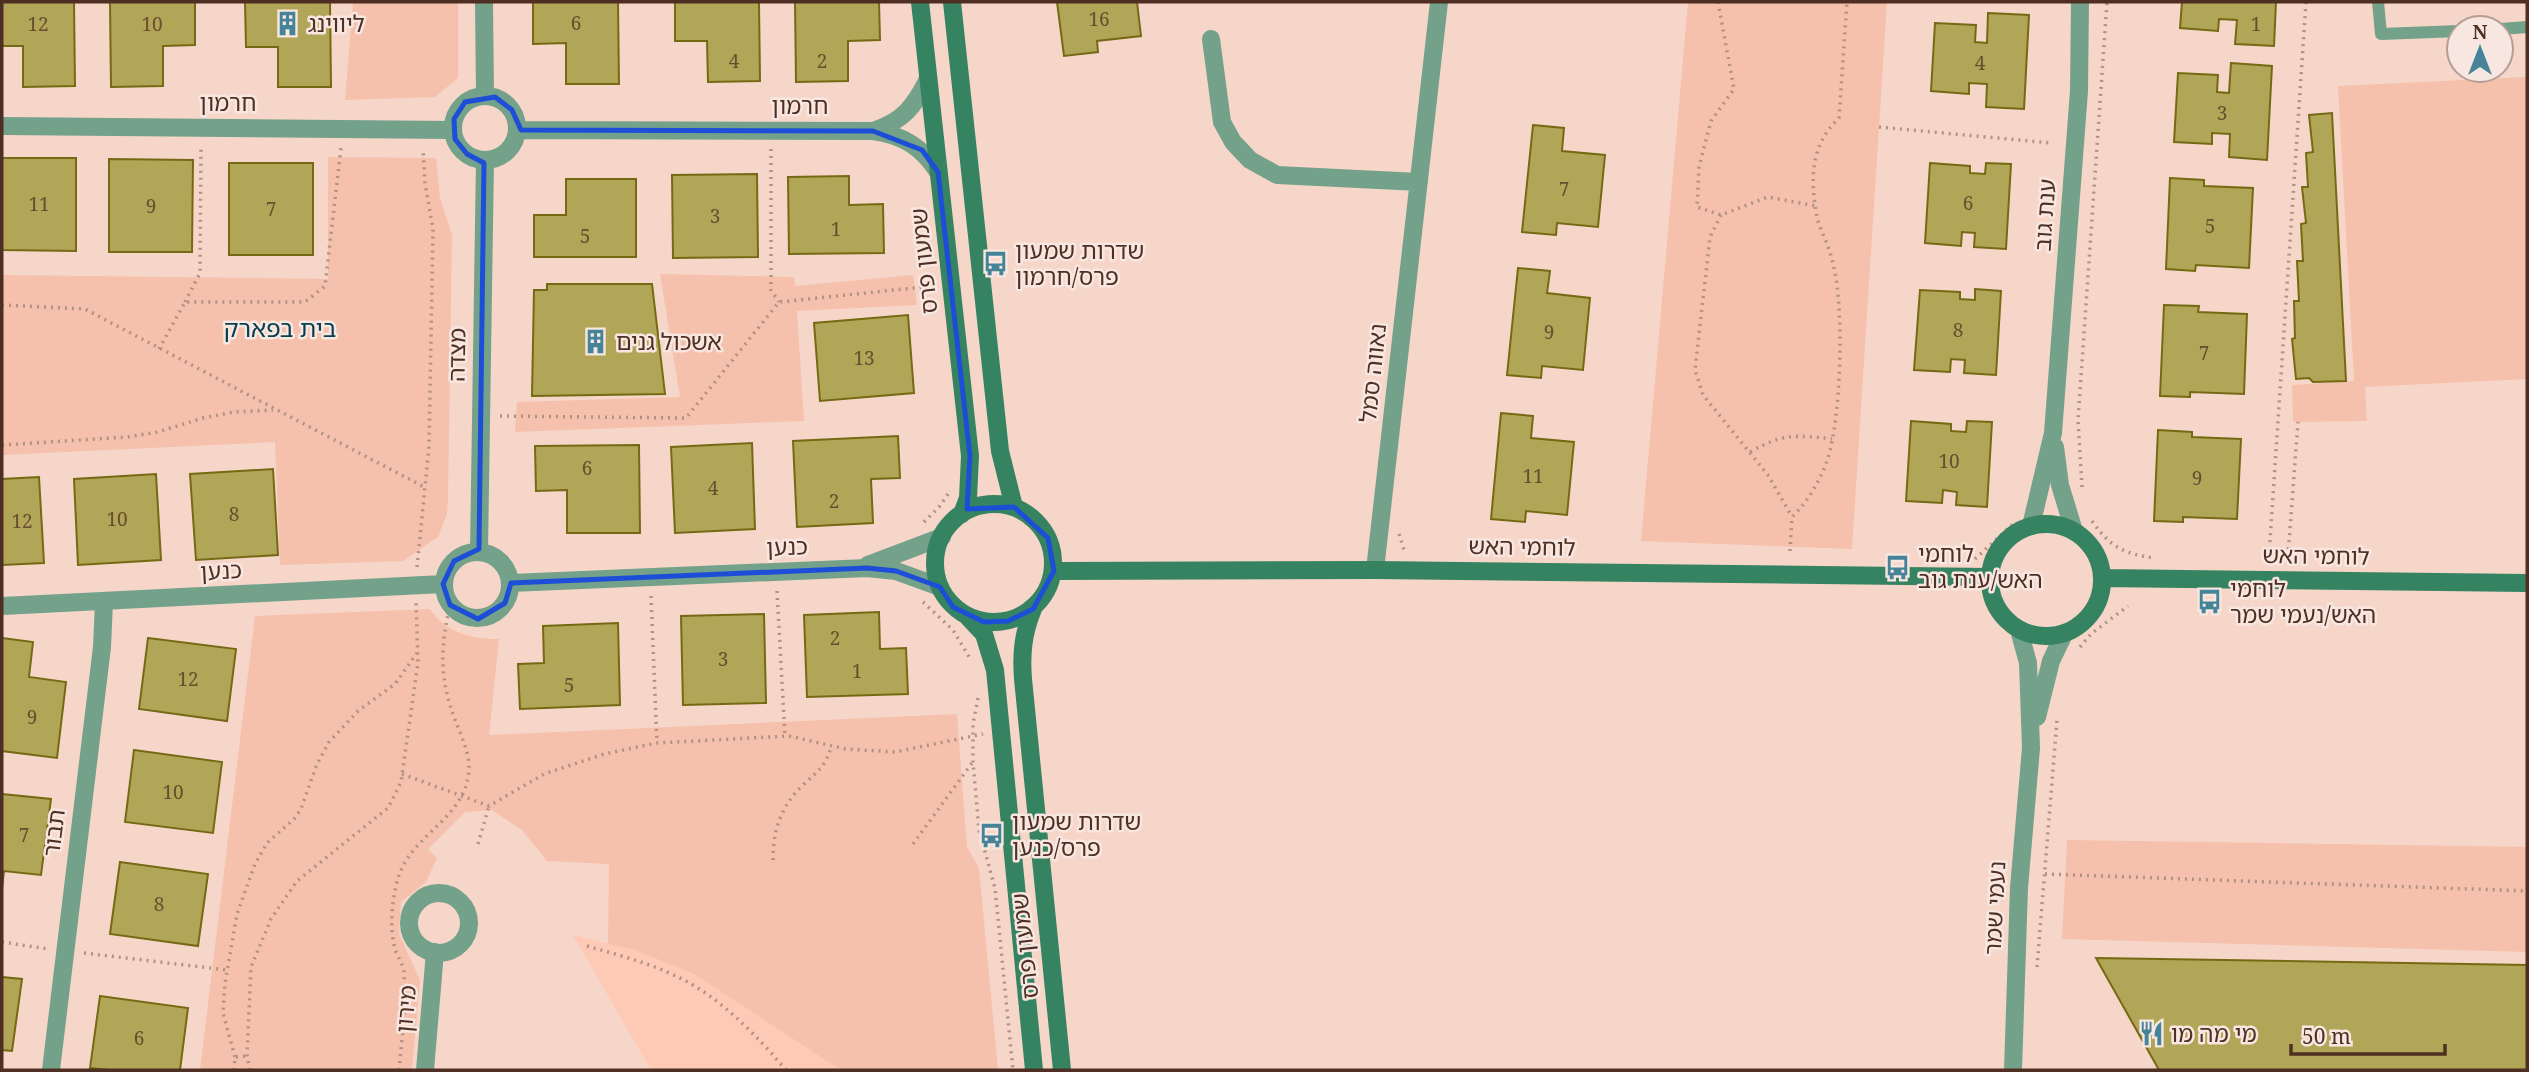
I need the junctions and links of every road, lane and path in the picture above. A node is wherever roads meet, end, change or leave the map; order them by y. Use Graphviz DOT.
graph roads {
  1 [pos="484,2"];
  2 [pos="920,2"];
  3 [pos="952,2"];
  4 [pos="1438,2"];
  5 [pos="1718,2"];
  6 [pos="1847,2"];
  7 [pos="2080,2"];
  8 [pos="2107,2"];
  9 [pos="2306,2"];
  10 [pos="2378,2"];
  11 [pos="2445,32"];
  12 [pos="1211,39"];
  13 [pos="928,79"];
  14 [pos="485,96"];
  15 [pos="2,126"];
  16 [pos="1879,127"];
  17 [pos="202,128"];
  18 [pos="343,129"];
  19 [pos="422,130"];
  20 [pos="453,130"];
  21 [pos="517,130"];
  22 [pos="771,131"];
  23 [pos="873,131"];
  24 [pos="2051,143"];
  25 [pos="485,160"];
  26 [pos="938,172"];
  27 [pos="1419,181"];
  28 [pos="1816,206"];
  29 [pos="1721,215"];
  30 [pos="951,284"];
  31 [pos="185,302"];
  32 [pos="779,302"];
  33 [pos="2,305"];
  34 [pos="159,349"];
  35 [pos="276,410"];
  36 [pos="480,415"];
  37 [pos="2298,422"];
  38 [pos="2053,433"];
  39 [pos="1832,439"];
  40 [pos="2,445"];
  41 [pos="1750,452"];
  42 [pos="424,487"];
  43 [pos="2082,495"];
  44 [pos="1014,507"];
  45 [pos="962,514"];
  46 [pos="1792,517"];
  47 [pos="2090,517"];
  48 [pos="2025,523"];
  49 [pos="1398,527"];
  50 [pos="2074,531"];
  51 [pos="942,537"];
  52 [pos="479,551"];
  53 [pos="1790,551"];
  54 [pos="2131,555"];
  55 [pos="2269,556"];
  56 [pos="2288,556"];
  57 [pos="1411,560"];
  58 [pos="1973,562"];
  59 [pos="855,569"];
  60 [pos="1375,570"];
  61 [pos="1054,571"];
  62 [pos="776,572"];
  63 [pos="650,577"];
  64 [pos="1989,577"];
  65 [pos="2103,578"];
  66 [pos="511,583"];
  67 [pos="2527,583"];
  68 [pos="443,584"];
  69 [pos="415,586"];
  70 [pos="940,587"];
  71 [pos="104,602"];
  72 [pos="450,605"];
  73 [pos="2,606"];
  74 [pos="2128,607"];
  75 [pos="1032,609"];
  76 [pos="968,617"];
  77 [pos="2019,630"];
  78 [pos="2064,634"];
  79 [pos="2078,649"];
  80 [pos="417,652"];
  81 [pos="2057,718"];
  82 [pos="1001,730"];
  83 [pos="785,736"];
  84 [pos="657,743"];
  85 [pos="831,746"];
  86 [pos="2031,748"];
  87 [pos="972,762"];
  88 [pos="402,774"];
  89 [pos="462,797"];
  90 [pos="489,806"];
  91 [pos="478,844"];
  92 [pos="913,844"];
  93 [pos="773,860"];
  94 [pos="2045,874"];
  95 [pos="2527,891"];
  96 [pos="2,942"];
  97 [pos="587,946"];
  98 [pos="65,951"];
  99 [pos="435,953"];
  100 [pos="228,970"];
  101 [pos="2036,979"];
  102 [pos="247,1056"];
  103 [pos="235,1057"];
  104 [pos="51,1070"];
  105 [pos="234,1070"];
  106 [pos="250,1070"];
  107 [pos="398,1070"];
  108 [pos="425,1070"];
  109 [pos="786,1070"];
  110 [pos="1034,1070"];
  111 [pos="1062,1070"];
  112 [pos="2013,1070"];
  1 -- 14 [label="street"];
  2 -- 13 [label="street, שמעון פרס"];
  3 -- 44 [label="street"];
  4 -- 27 [label="street, נאווה סמל"];
  5 -- 29 [label="path"];
  6 -- 28 [label="path"];
  7 -- 38 [label="street, ענת גוב"];
  8 -- 43 [label="path"];
  9 -- 55 [label="path"];
  10 -- 11 [label="lane"];
  12 -- 27 [label="street"];
  13 -- 23 [label="street, חרמון"];
  13 -- 26 [label="street, שמעון פרס"];
  14 -- 20 [label="street"];
  14 -- 21 [label="street"];
  15 -- 17 [label="street, חרמון"];
  16 -- 24 [label="path"];
  17 -- 18 [label="street, חרמון"];
  17 -- 31 [label="path"];
  18 -- 19 [label="street, חרמון"];
  18 -- 31 [label="path"];
  19 -- 20 [label="street, חרמון"];
  19 -- 42 [label="path"];
  20 -- 25 [label="street"];
  21 -- 22 [label="street, חרמון"];
  21 -- 25 [label="street"];
  22 -- 23 [label="street, חרמון"];
  22 -- 32 [label="path"];
  23 -- 26 [label="street, חרמון"];
  25 -- 36 [label="street, מצדה"];
  26 -- 30 [label="street, שמעון פרס"];
  27 -- 60 [label="street, נאווה סמל"];
  28 -- 29 [label="path"];
  28 -- 39 [label="path"];
  29 -- 41 [label="path"];
  30 -- 32 [label="path"];
  30 -- 45 [label="street, שמעון פרס"];
  31 -- 34 [label="path"];
  32 -- 36 [label="path"];
  33 -- 34 [label="path"];
  34 -- 35 [label="path"];
  35 -- 40 [label="path"];
  35 -- 42 [label="path"];
  36 -- 52 [label="street, מצדה"];
  37 -- 56 [label="path"];
  38 -- 48 [label="street, ענת גוב"];
  38 -- 50 [label="street, ענת גוב"];
  39 -- 41 [label="path"];
  39 -- 46 [label="path"];
  41 -- 46 [label="path"];
  42 -- 69 [label="path"];
  44 -- 45 [label="street"];
  44 -- 61 [label="street"];
  45 -- 51 [label="street"];
  46 -- 53 [label="path"];
  47 -- 54 [label="path"];
  48 -- 50 [label="street"];
  48 -- 58 [label="path"];
  48 -- 64 [label="street"];
  49 -- 57 [label="path"];
  50 -- 65 [label="street"];
  51 -- 59 [label="street, כנען"];
  51 -- 70 [label="street"];
  52 -- 66 [label="street"];
  52 -- 68 [label="street"];
  59 -- 62 [label="street, כנען"];
  59 -- 70 [label="street, כנען"];
  60 -- 61 [label="street, לוחמי האש"];
  60 -- 64 [label="street, לוחמי האש"];
  61 -- 75 [label="street"];
  62 -- 63 [label="street, כנען"];
  62 -- 83 [label="path"];
  63 -- 66 [label="street, כנען"];
  63 -- 84 [label="path"];
  64 -- 77 [label="street"];
  65 -- 67 [label="street, לוחמי האש"];
  65 -- 78 [label="street"];
  66 -- 72 [label="street"];
  68 -- 69 [label="street, כנען"];
  68 -- 72 [label="street"];
  69 -- 71 [label="street, כנען"];
  69 -- 80 [label="path"];
  70 -- 76 [label="street"];
  71 -- 73 [label="street, כנען"];
  71 -- 98 [label="street, תבור"];
  72 -- 89 [label="path"];
  74 -- 79 [label="path"];
  75 -- 76 [label="street"];
  75 -- 111 [label="street, שמעון פרס"];
  76 -- 82 [label="street"];
  77 -- 78 [label="street"];
  77 -- 86 [label="street, נעמי שמר"];
  78 -- 86 [label="street, נעמי שמר"];
  80 -- 88 [label="path"];
  80 -- 100 [label="path"];
  81 -- 94 [label="path"];
  82 -- 85 [label="path"];
  82 -- 110 [label="street"];
  83 -- 84 [label="path"];
  83 -- 85 [label="path"];
  84 -- 90 [label="path"];
  85 -- 93 [label="path"];
  86 -- 112 [label="street, נעמי שמר"];
  87 -- 92 [label="path"];
  88 -- 89 [label="path"];
  88 -- 102 [label="path"];
  89 -- 90 [label="path"];
  89 -- 107 [label="path"];
  90 -- 91 [label="path"];
  94 -- 95 [label="path"];
  94 -- 101 [label="path"];
  96 -- 98 [label="path"];
  97 -- 109 [label="path"];
  98 -- 100 [label="path"];
  98 -- 104 [label="street, תבור"];
  99 -- 108 [label="street, מירון"];
  100 -- 103 [label="path"];
  102 -- 103 [label="path"];
  102 -- 106 [label="path"];
  103 -- 105 [label="path"];
}
